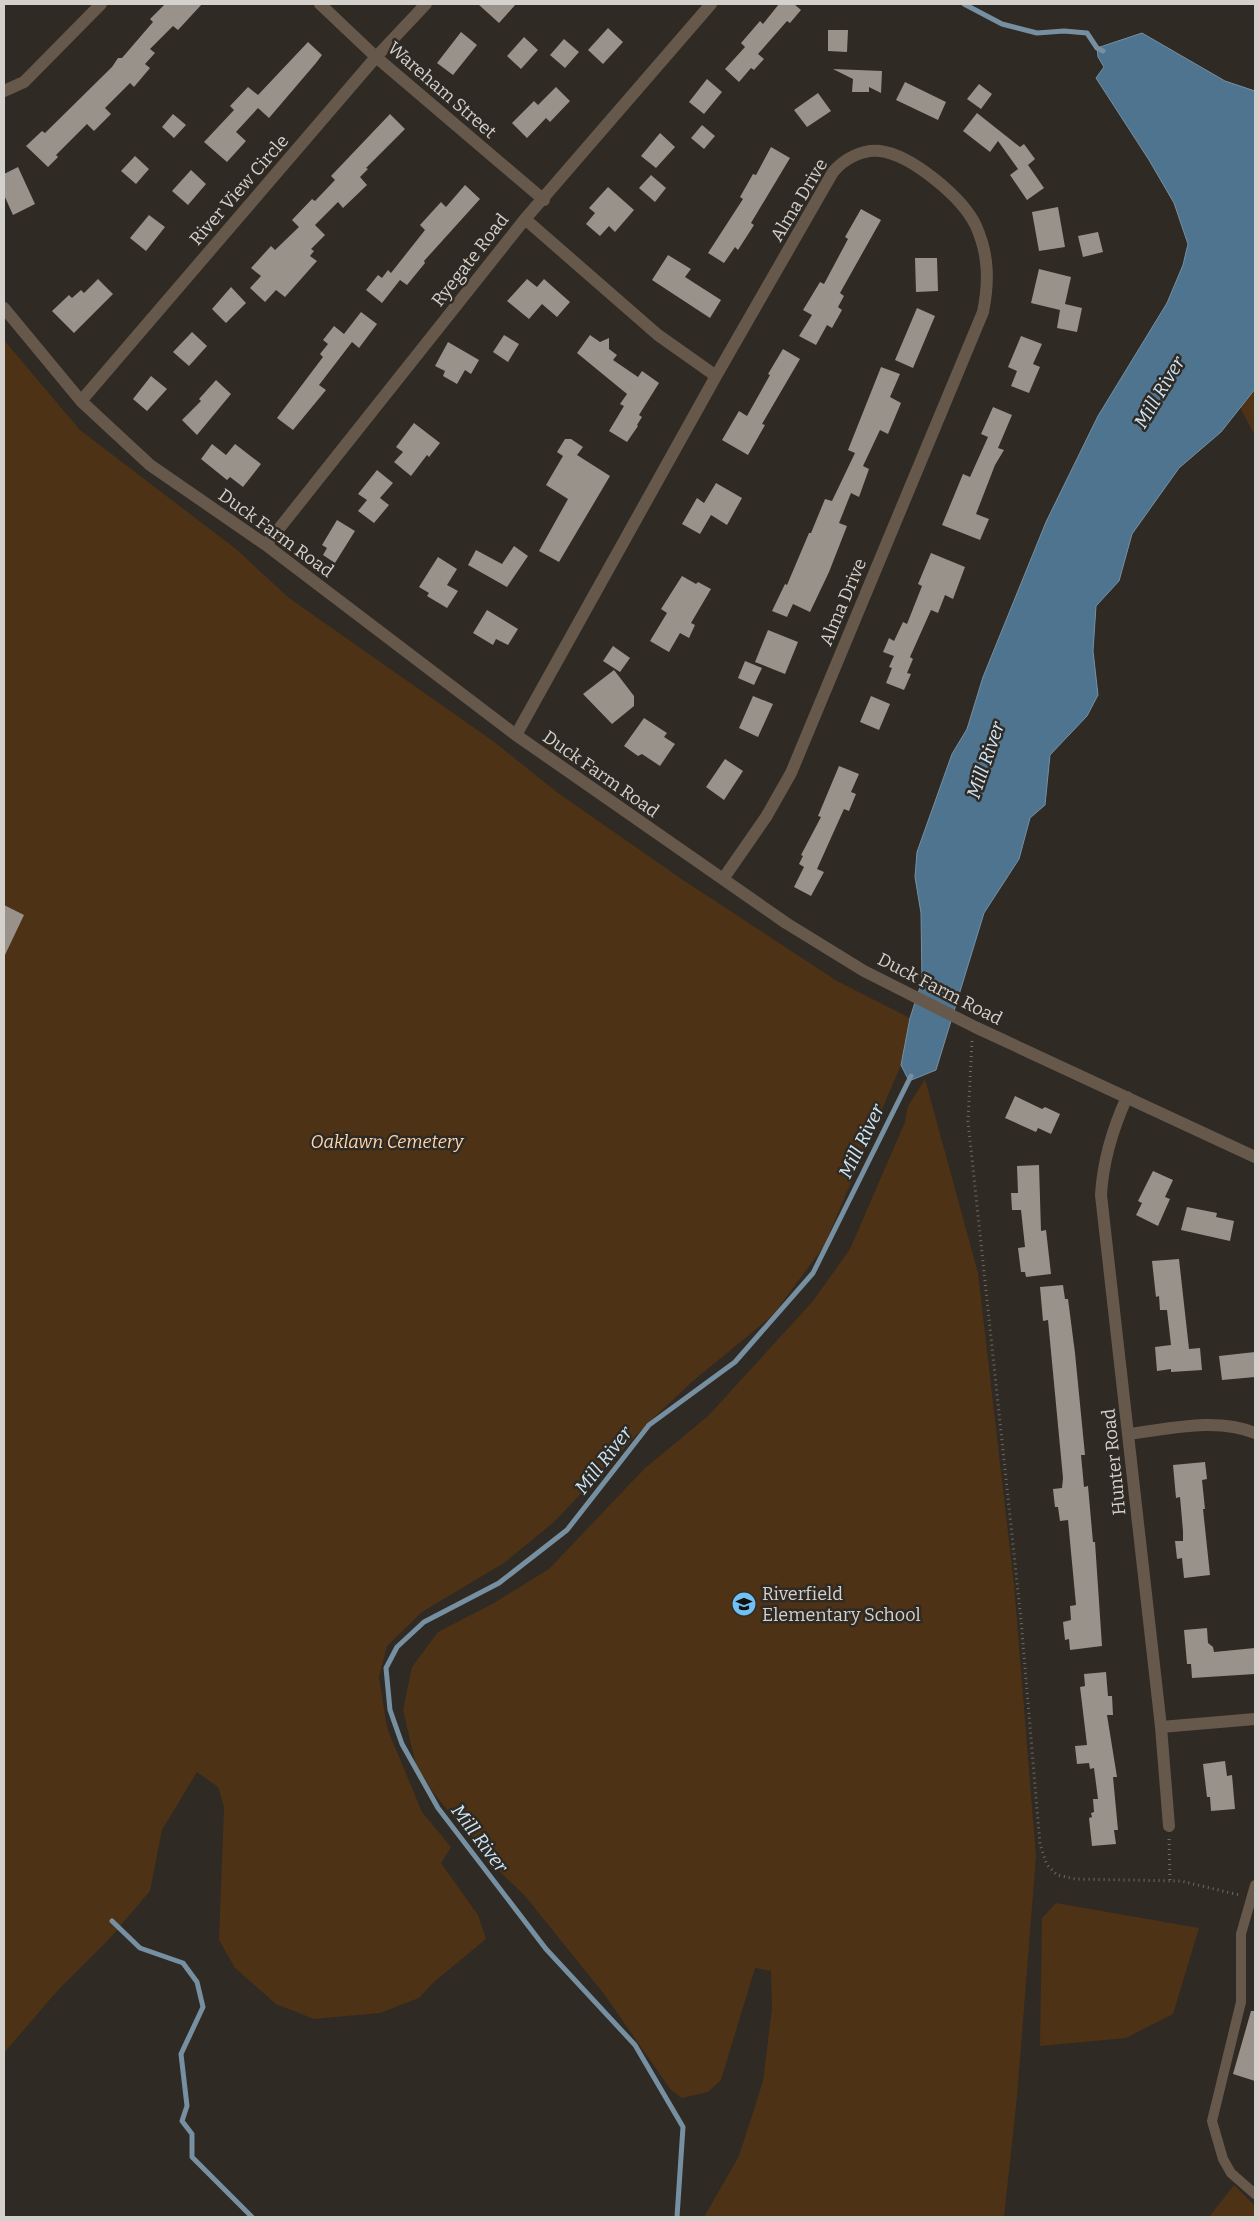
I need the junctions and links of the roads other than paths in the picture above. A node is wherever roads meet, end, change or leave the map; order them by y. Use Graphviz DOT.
graph roads {
  1 [pos="101,4"];
  2 [pos="320,4"];
  3 [pos="426,4"];
  4 [pos="711,4"];
  5 [pos="376,57"];
  6 [pos="4,91"];
  7 [pos="544,200"];
  8 [pos="525,219"];
  9 [pos="4,308"];
  10 [pos="716,376"];
  11 [pos="81,401"];
  12 [pos="266,545"];
  13 [pos="516,735"];
  14 [pos="723,879"];
  15 [pos="1127,1097"];
  16 [pos="1255,1158"];
  17 [pos="1255,1433"];
  18 [pos="1129,1434"];
  19 [pos="1255,1720"];
  20 [pos="1161,1726"];
  21 [pos="1169,1826"];
  22 [pos="1255,1886"];
  23 [pos="1255,2194"];
  1 -- 6 [label="street"];
  2 -- 5 [label="street, Wareham Street"];
  3 -- 5 [label="street, River View Circle"];
  4 -- 7 [label="street, Ryegate Road"];
  5 -- 7 [label="street, Wareham Street"];
  5 -- 11 [label="street, River View Circle"];
  7 -- 8 [label="street, Ryegate Road"];
  8 -- 10 [label="street"];
  8 -- 12 [label="street, Ryegate Road"];
  9 -- 11 [label="street, Duck Farm Road"];
  10 -- 13 [label="street, Alma Drive"];
  10 -- 14 [label="street, Alma Drive"];
  11 -- 12 [label="street, Duck Farm Road"];
  12 -- 13 [label="street, Duck Farm Road"];
  13 -- 14 [label="street, Duck Farm Road"];
  14 -- 15 [label="street, Duck Farm Road"];
  15 -- 16 [label="street, Duck Farm Road"];
  15 -- 18 [label="street, Hunter Road"];
  17 -- 18 [label="street"];
  18 -- 20 [label="street, Hunter Road"];
  19 -- 20 [label="street"];
  20 -- 21 [label="street, Hunter Road"];
  22 -- 23 [label="lane"];
}
